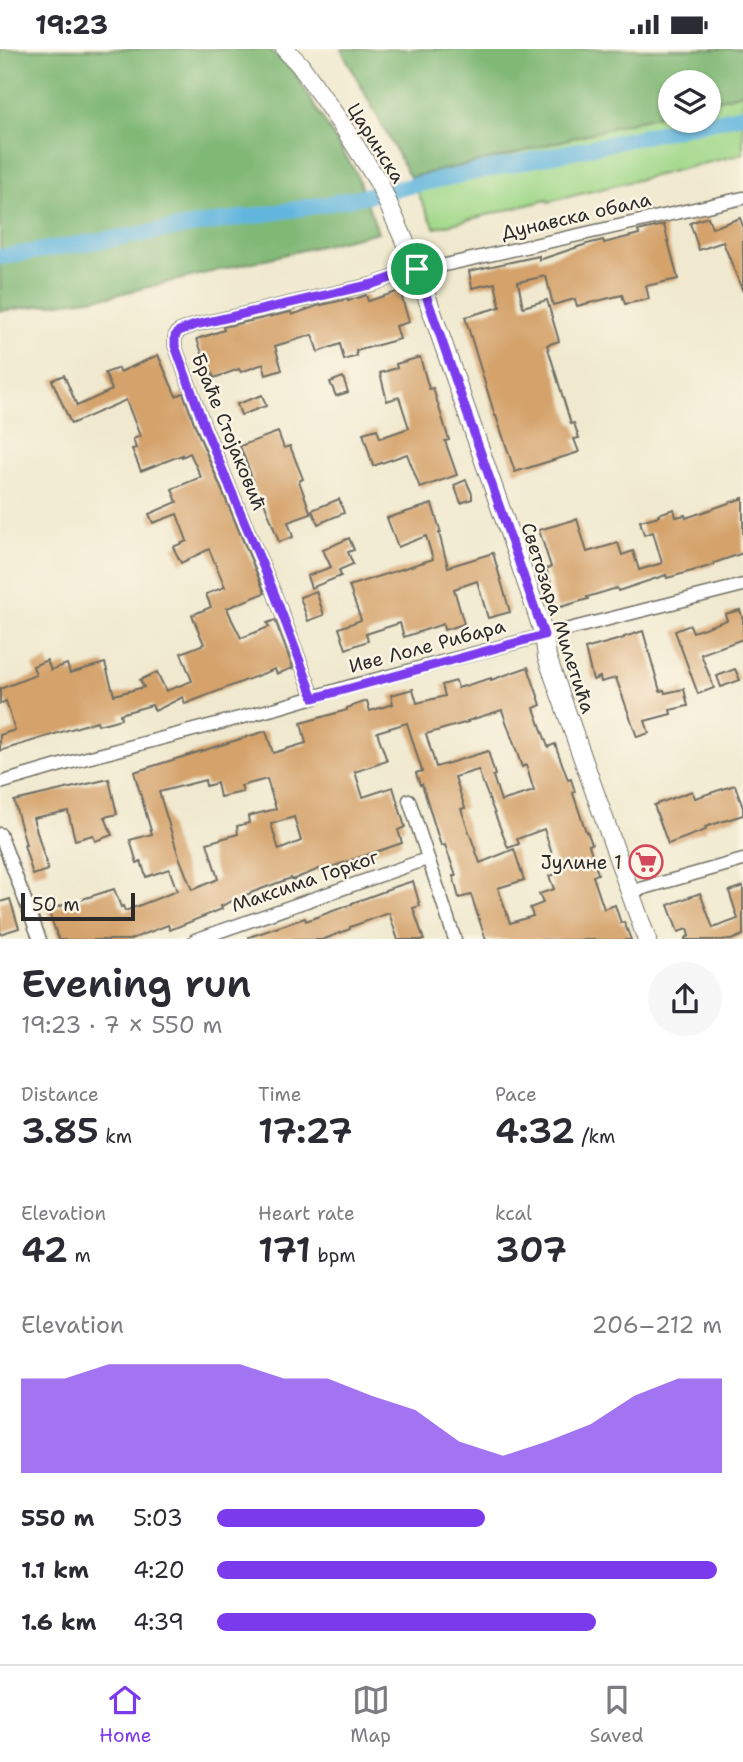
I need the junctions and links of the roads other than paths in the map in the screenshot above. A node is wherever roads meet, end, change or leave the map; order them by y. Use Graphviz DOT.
graph roads {
  1 [pos="285,49"];
  2 [pos="743,198"];
  3 [pos="417,269"];
  4 [pos="743,585"];
  5 [pos="544,635"];
  6 [pos="314,698"];
  7 [pos="0,783"];
  8 [pos="409,800"];
  9 [pos="0,834"];
  10 [pos="428,859"];
  11 [pos="743,860"];
  12 [pos="630,891"];
  13 [pos="234,926"];
  14 [pos="35,938"];
  15 [pos="198,939"];
  16 [pos="238,939"];
  17 [pos="455,939"];
  18 [pos="647,939"];
  1 -- 3 [label="main road, Царинска"];
  2 -- 3 [label="street, Дунавска обала"];
  3 -- 5 [label="main road, Светозара Милетића"];
  3 -- 6 [label="street, Браће Стојаковић"];
  4 -- 5 [label="street, Иве Лоле Рибара"];
  5 -- 6 [label="street, Иве Лоле Рибара"];
  5 -- 12 [label="main road, Светозара Милетића"];
  6 -- 7 [label="street, Иве Лоле Рибара"];
  8 -- 10 [label="street"];
  9 -- 14 [label="street"];
  10 -- 13 [label="street, Максима Горког"];
  10 -- 17 [label="street"];
  11 -- 12 [label="street"];
  12 -- 18 [label="main road, Светозара Милетића"];
  13 -- 15 [label="street, Максима Горког"];
  13 -- 16 [label="street"];
}
